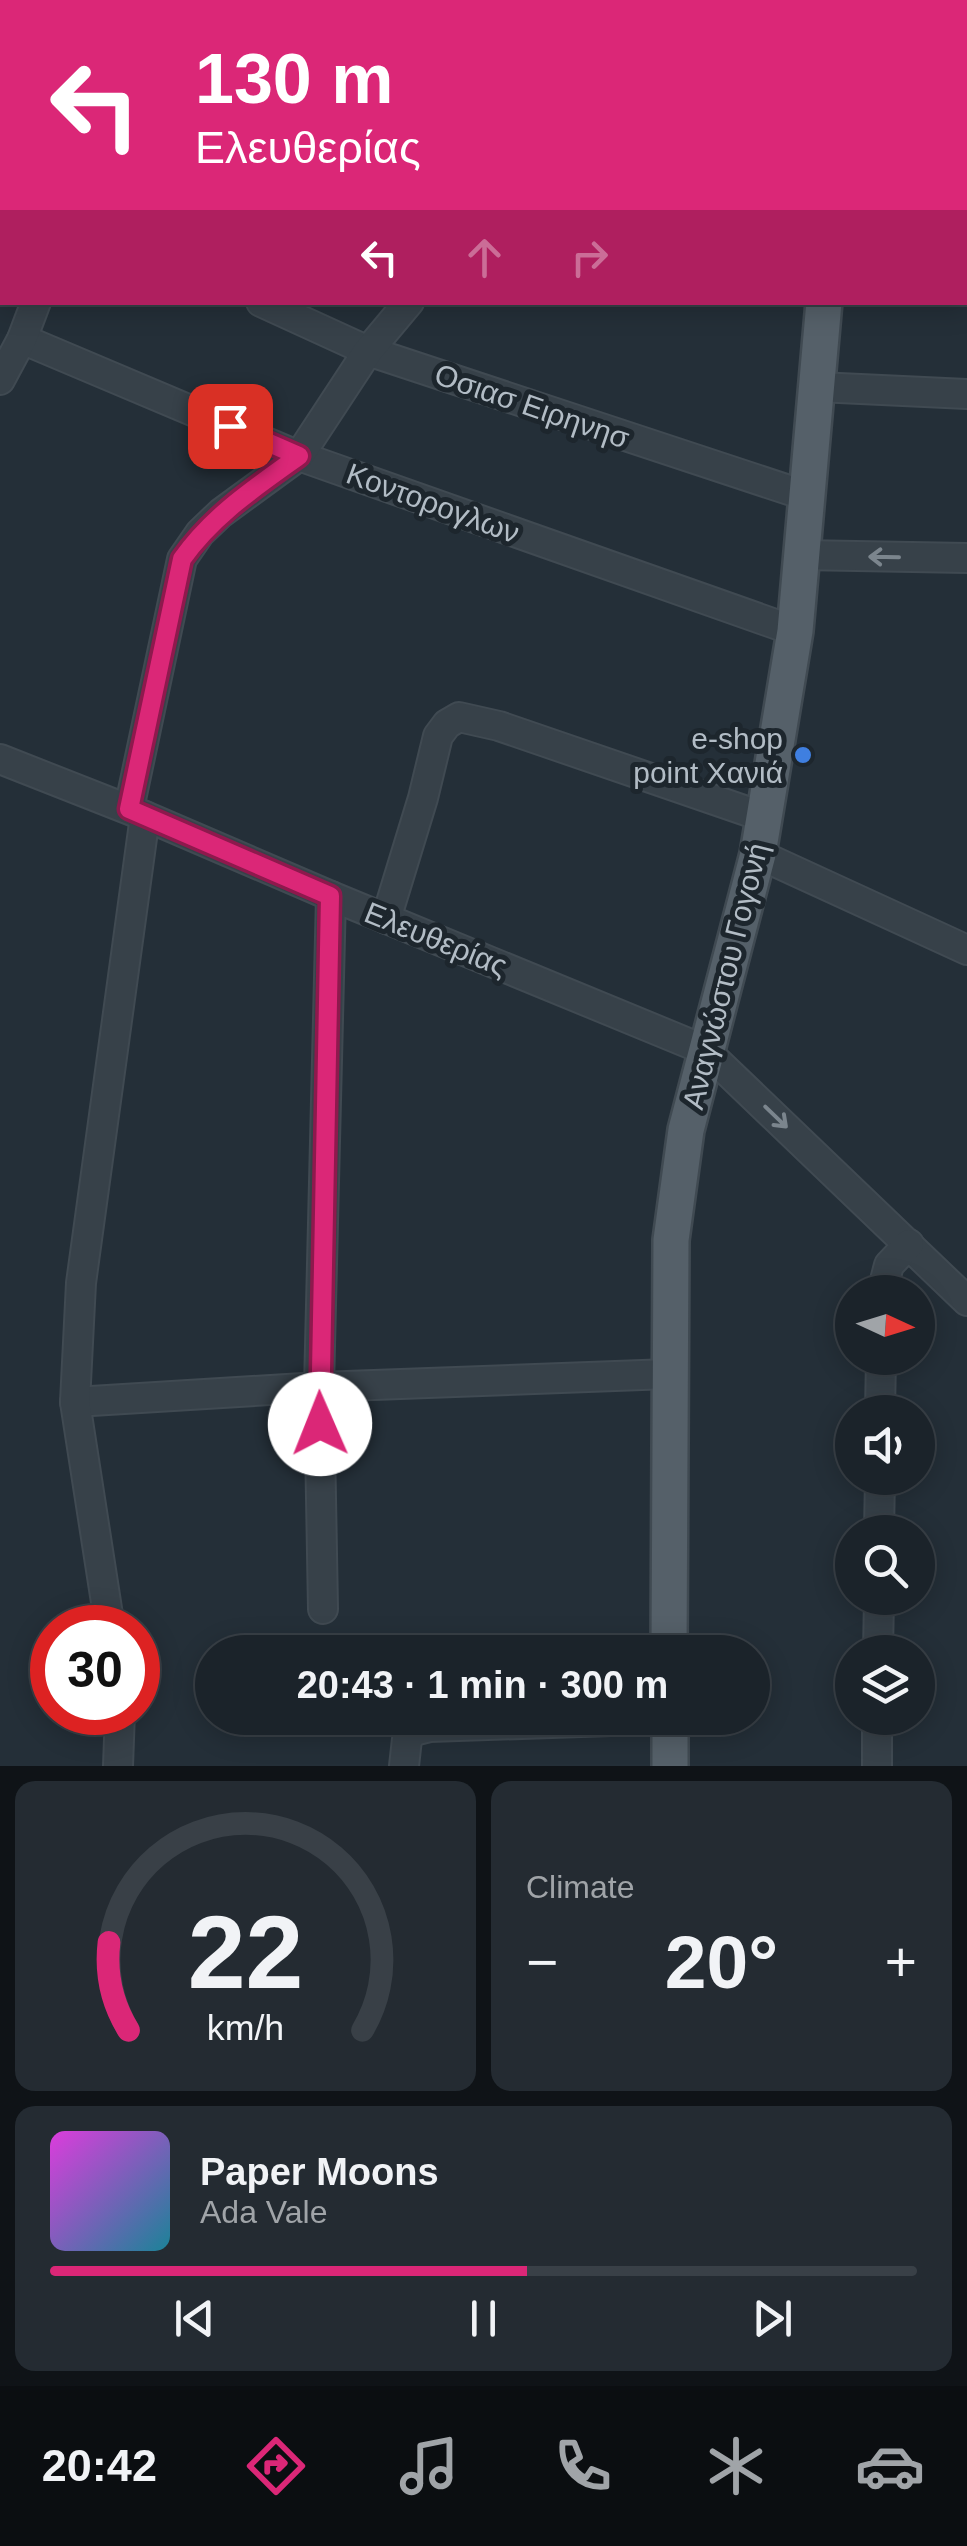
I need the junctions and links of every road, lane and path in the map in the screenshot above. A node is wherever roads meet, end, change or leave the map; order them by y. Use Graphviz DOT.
graph roads {
  1 [pos="35,305"];
  2 [pos="268,305"];
  3 [pos="406,305"];
  4 [pos="824,305"];
  5 [pos="22,340"];
  6 [pos="368,351"];
  7 [pos="0,380"];
  8 [pos="818,388"];
  9 [pos="967,394"];
  10 [pos="299,456"];
  11 [pos="807,496"];
  12 [pos="801,555"];
  13 [pos="967,558"];
  14 [pos="794,631"];
  15 [pos="0,759"];
  16 [pos="137,812"];
  17 [pos="764,817"];
  18 [pos="758,854"];
  19 [pos="330,896"];
  20 [pos="386,919"];
  21 [pos="967,950"];
  22 [pos="705,1050"];
  23 [pos="909,1244"];
  24 [pos="887,1275"];
  25 [pos="967,1302"];
  26 [pos="669,1374"];
  27 [pos="318,1387"];
  28 [pos="74,1402"];
  29 [pos="106,1605"];
  30 [pos="324,1610"];
  31 [pos="669,1635"];
  32 [pos="119,1735"];
  33 [pos="410,1735"];
  34 [pos="670,1735"];
  35 [pos="878,1735"];
  36 [pos="118,1766"];
  37 [pos="404,1766"];
  38 [pos="670,1766"];
  39 [pos="877,1766"];
  1 -- 5 [label="street"];
  2 -- 6 [label="street, Οσιασ Ειρηνησ"];
  3 -- 6 [label="street"];
  4 -- 8 [label="main road, Αναγνώστου Γογονή"];
  5 -- 7 [label="street"];
  5 -- 10 [label="street, Κοντορογλων"];
  6 -- 10 [label="street"];
  6 -- 11 [label="street, Οσιασ Ειρηνησ"];
  8 -- 9 [label="street"];
  8 -- 11 [label="main road, Αναγνώστου Γογονή"];
  10 -- 14 [label="street, Κοντορογλων"];
  10 -- 16 [label="street"];
  11 -- 12 [label="main road, Αναγνώστου Γογονή"];
  13 -- 12 [label="street, one-way"];
  12 -- 14 [label="main road, Αναγνώστου Γογονή"];
  14 -- 17 [label="main road, Αναγνώστου Γογονή"];
  15 -- 16 [label="street, Ελευθερίας"];
  16 -- 19 [label="street, Ελευθερίας"];
  16 -- 28 [label="street"];
  17 -- 18 [label="main road, Αναγνώστου Γογονή"];
  17 -- 20 [label="street"];
  18 -- 21 [label="street"];
  18 -- 22 [label="main road, Αναγνώστου Γογονή"];
  19 -- 20 [label="street, Ελευθερίας"];
  19 -- 27 [label="street"];
  20 -- 22 [label="street, Ελευθερίας"];
  22 -- 23 [label="street, one-way"];
  22 -- 26 [label="main road, Αναγνώστου Γογονή"];
  23 -- 24 [label="street"];
  23 -- 25 [label="street"];
  26 -- 27 [label="street"];
  26 -- 31 [label="main road, Αναγνώστου Γογονή"];
  27 -- 28 [label="street"];
  27 -- 30 [label="street"];
  28 -- 29 [label="street"];
  32 -- 36 [label="street"];
  33 -- 37 [label="street"];
  34 -- 38 [label="main road"];
  35 -- 39 [label="street"];
}
